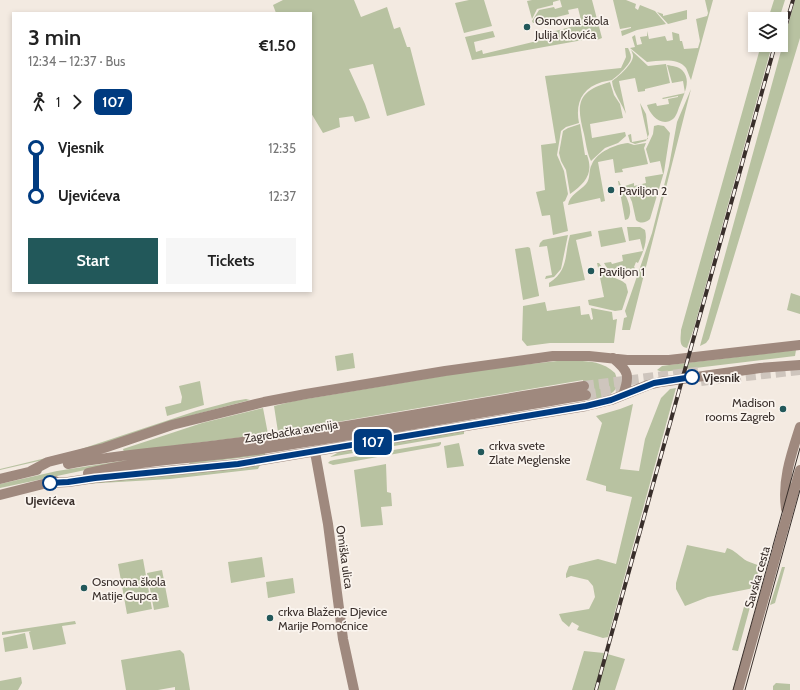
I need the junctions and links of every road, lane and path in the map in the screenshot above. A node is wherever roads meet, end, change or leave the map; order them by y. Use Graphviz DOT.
graph roads {
  1 [pos="800,345"];
  2 [pos="613,358"];
  3 [pos="800,365"];
  4 [pos="623,395"];
  5 [pos="800,427"];
  6 [pos="314,452"];
  7 [pos="800,470"];
  8 [pos="31,472"];
  9 [pos="0,478"];
  10 [pos="50,483"];
  11 [pos="0,495"];
  12 [pos="787,515"];
  13 [pos="354,690"];
  14 [pos="738,690"];
  1 -- 2 [label="main road"];
  2 -- 4 [label="main road"];
  2 -- 8 [label="main road"];
  3 -- 4 [label="main road"];
  4 -- 6 [label="main road"];
  5 -- 12 [label="main road"];
  6 -- 10 [label="main road"];
  6 -- 13 [label="main road, Omiška ulica"];
  7 -- 12 [label="main road, Savska cesta"];
  8 -- 9 [label="main road, Zagrebačka avenija"];
  8 -- 10 [label="main road, Zagrebačka avenija"];
  10 -- 11 [label="main road, Zagrebačka avenija"];
  12 -- 14 [label="main road, Savska cesta"];
}
